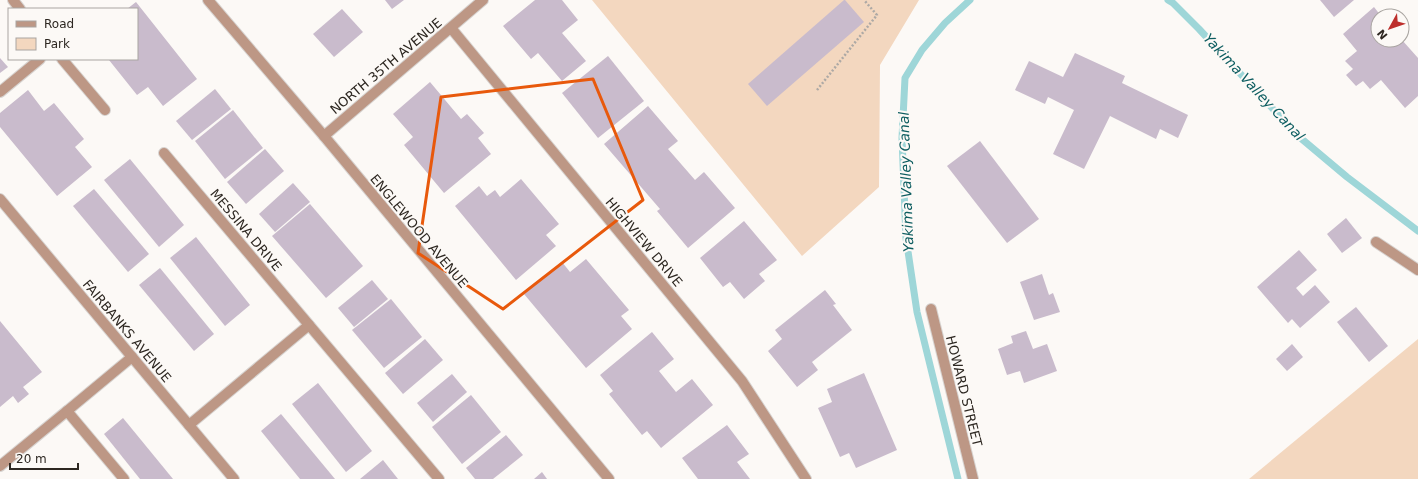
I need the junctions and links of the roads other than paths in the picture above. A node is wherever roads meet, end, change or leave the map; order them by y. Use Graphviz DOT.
graph roads {
  1 [pos="13,0"];
  2 [pos="208,0"];
  3 [pos="483,0"];
  4 [pos="19,8"];
  5 [pos="451,28"];
  6 [pos="39,60"];
  7 [pos="63,60"];
  8 [pos="0,92"];
  9 [pos="105,110"];
  10 [pos="324,136"];
  11 [pos="164,153"];
  12 [pos="0,199"];
  13 [pos="1376,242"];
  14 [pos="1418,270"];
  15 [pos="931,310"];
  16 [pos="309,325"];
  17 [pos="132,358"];
  18 [pos="67,411"];
  19 [pos="189,425"];
  20 [pos="0,466"];
  21 [pos="124,479"];
  22 [pos="234,479"];
  23 [pos="439,479"];
  24 [pos="609,479"];
  25 [pos="806,479"];
  26 [pos="973,479"];
  1 -- 4 [label="street"];
  2 -- 10 [label="street, ENGLEWOOD AVENUE"];
  3 -- 5 [label="street, NORTH 35TH AVENUE"];
  5 -- 10 [label="street, NORTH 35TH AVENUE"];
  5 -- 25 [label="street, HIGHVIEW DRIVE"];
  6 -- 8 [label="street"];
  7 -- 9 [label="street"];
  10 -- 24 [label="street, ENGLEWOOD AVENUE"];
  11 -- 16 [label="street, MESSINA DRIVE"];
  12 -- 17 [label="street, FAIRBANKS AVENUE"];
  13 -- 14 [label="street"];
  15 -- 26 [label="street, HOWARD STREET"];
  16 -- 19 [label="street"];
  16 -- 23 [label="street, MESSINA DRIVE"];
  17 -- 18 [label="street"];
  17 -- 19 [label="street, FAIRBANKS AVENUE"];
  18 -- 20 [label="street"];
  18 -- 21 [label="street"];
  19 -- 22 [label="street, FAIRBANKS AVENUE"];
}
